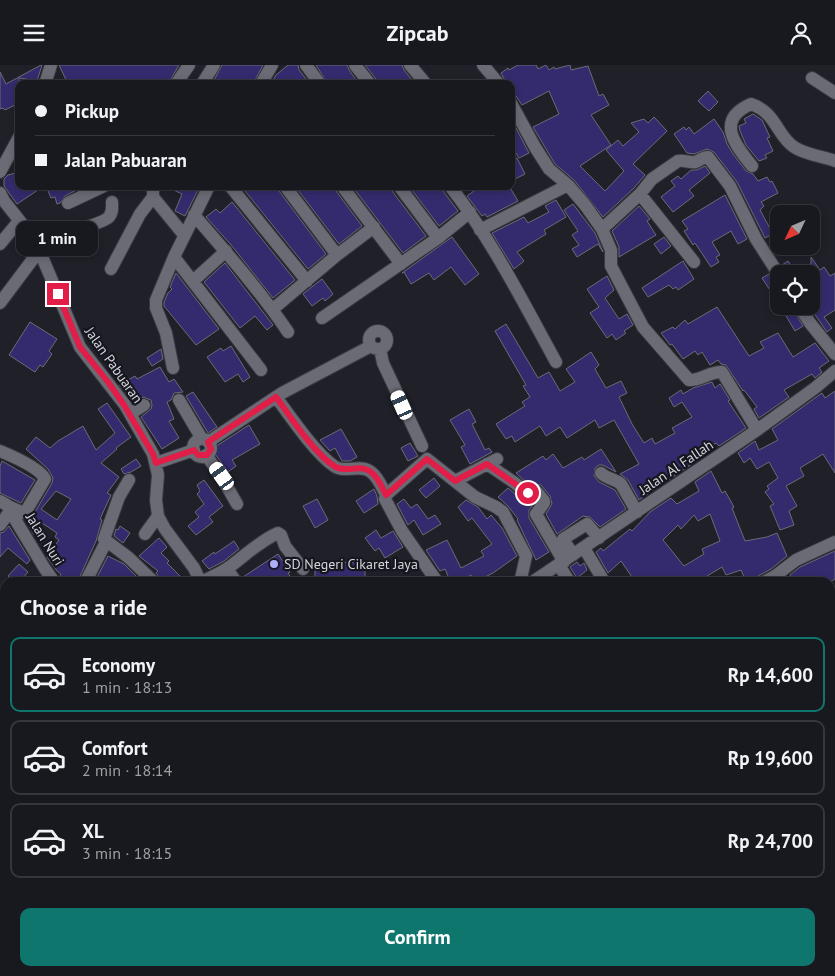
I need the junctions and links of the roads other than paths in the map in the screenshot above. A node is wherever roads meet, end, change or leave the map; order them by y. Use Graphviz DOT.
graph roads {
  1 [pos="51,65"];
  2 [pos="189,65"];
  3 [pos="214,65"];
  4 [pos="272,65"];
  5 [pos="306,65"];
  6 [pos="355,65"];
  7 [pos="410,65"];
  8 [pos="483,65"];
  9 [pos="812,78"];
  10 [pos="46,80"];
  11 [pos="179,80"];
  12 [pos="205,80"];
  13 [pos="264,80"];
  14 [pos="317,80"];
  15 [pos="367,80"];
  16 [pos="423,80"];
  17 [pos="496,80"];
  18 [pos="835,93"];
  19 [pos="515,110"];
  20 [pos="15,144"];
  21 [pos="835,161"];
  22 [pos="752,166"];
  23 [pos="0,172"];
  24 [pos="568,185"];
  25 [pos="96,190"];
  26 [pos="207,190"];
  27 [pos="233,190"];
  28 [pos="288,190"];
  29 [pos="345,190"];
  30 [pos="402,190"];
  31 [pos="453,190"];
  32 [pos="153,192"];
  33 [pos="0,193"];
  34 [pos="640,194"];
  35 [pos="112,202"];
  36 [pos="68,203"];
  37 [pos="470,213"];
  38 [pos="194,215"];
  39 [pos="19,221"];
  40 [pos="374,227"];
  41 [pos="602,229"];
  42 [pos="480,230"];
  43 [pos="184,235"];
  44 [pos="438,238"];
  45 [pos="0,244"];
  46 [pos="37,245"];
  47 [pos="226,251"];
  48 [pos="337,255"];
  49 [pos="174,257"];
  50 [pos="694,262"];
  51 [pos="401,264"];
  52 [pos="773,265"];
  53 [pos="112,269"];
  54 [pos="193,281"];
  55 [pos="307,281"];
  56 [pos="0,303"];
  57 [pos="273,309"];
  58 [pos="805,315"];
  59 [pos="322,318"];
  60 [pos="288,332"];
  61 [pos="835,354"];
  62 [pos="556,362"];
  63 [pos="173,367"];
  64 [pos="261,370"];
  65 [pos="835,371"];
  66 [pos="276,397"];
  67 [pos="179,400"];
  68 [pos="144,405"];
  69 [pos="130,414"];
  70 [pos="757,430"];
  71 [pos="205,441"];
  72 [pos="422,446"];
  73 [pos="194,450"];
  74 [pos="0,451"];
  75 [pos="206,455"];
  76 [pos="156,463"];
  77 [pos="600,473"];
  78 [pos="128,480"];
  79 [pos="455,481"];
  80 [pos="386,495"];
  81 [pos="237,504"];
  82 [pos="6,507"];
  83 [pos="637,512"];
  84 [pos="158,516"];
  85 [pos="0,525"];
  86 [pos="146,534"];
  87 [pos="599,538"];
  88 [pos="106,542"];
  89 [pos="835,542"];
  90 [pos="584,548"];
  91 [pos="565,561"];
  92 [pos="227,569"];
  93 [pos="303,569"];
  94 [pos="51,577"];
  95 [pos="88,577"];
  96 [pos="148,577"];
  97 [pos="198,577"];
  98 [pos="211,577"];
  99 [pos="233,577"];
  100 [pos="434,577"];
  101 [pos="521,577"];
  102 [pos="540,577"];
  103 [pos="569,577"];
  104 [pos="601,577"];
  105 [pos="773,577"];
  1 -- 10 [label="street"];
  2 -- 11 [label="street"];
  3 -- 12 [label="street"];
  4 -- 13 [label="street"];
  5 -- 14 [label="street"];
  6 -- 15 [label="street"];
  7 -- 16 [label="street"];
  8 -- 17 [label="street"];
  9 -- 18 [label="street"];
  19 -- 24 [label="street"];
  20 -- 23 [label="street"];
  21 -- 22 [label="street"];
  24 -- 41 [label="street"];
  24 -- 42 [label="street"];
  25 -- 36 [label="street"];
  26 -- 38 [label="street"];
  27 -- 55 [label="street"];
  28 -- 48 [label="street"];
  29 -- 40 [label="street"];
  30 -- 44 [label="street"];
  31 -- 37 [label="street"];
  32 -- 43 [label="street"];
  32 -- 53 [label="street"];
  33 -- 39 [label="street, Jalan Pabuaran"];
  34 -- 41 [label="street"];
  34 -- 50 [label="street"];
  34 -- 52 [label="street"];
  35 -- 46 [label="street"];
  37 -- 42 [label="street"];
  37 -- 44 [label="street"];
  38 -- 43 [label="street"];
  38 -- 47 [label="street"];
  39 -- 45 [label="street"];
  39 -- 46 [label="street, Jalan Pabuaran"];
  40 -- 48 [label="street"];
  40 -- 51 [label="street"];
  41 -- 70 [label="street"];
  42 -- 62 [label="street"];
  43 -- 49 [label="street"];
  44 -- 51 [label="street"];
  46 -- 56 [label="street"];
  46 -- 69 [label="street, Jalan Pabuaran"];
  47 -- 54 [label="street"];
  47 -- 57 [label="street"];
  48 -- 55 [label="street"];
  49 -- 54 [label="street"];
  49 -- 63 [label="street"];
  51 -- 59 [label="street"];
  54 -- 64 [label="street"];
  55 -- 57 [label="street"];
  57 -- 60 [label="street"];
  58 -- 61 [label="street"];
  65 -- 70 [label="street, Jalan Al Fallah"];
  66 -- 71 [label="street"];
  66 -- 72 [label="street"];
  66 -- 80 [label="street"];
  67 -- 71 [label="street"];
  68 -- 69 [label="street"];
  69 -- 76 [label="street, Jalan Pabuaran"];
  70 -- 83 [label="street, Jalan Al Fallah"];
  71 -- 73 [label="street"];
  71 -- 75 [label="street"];
  73 -- 75 [label="street"];
  73 -- 76 [label="street"];
  74 -- 82 [label="street"];
  75 -- 81 [label="street"];
  76 -- 84 [label="street, Jalan Pabuaran"];
  77 -- 83 [label="street"];
  78 -- 88 [label="street"];
  79 -- 80 [label="street"];
  79 -- 91 [label="street"];
  79 -- 101 [label="street"];
  80 -- 100 [label="street"];
  82 -- 85 [label="street"];
  82 -- 94 [label="street, Jalan Nuri"];
  83 -- 87 [label="street, Jalan Al Fallah"];
  84 -- 86 [label="street"];
  84 -- 97 [label="street, Jalan Pabuaran"];
  87 -- 90 [label="street, Jalan Al Fallah"];
  87 -- 91 [label="street"];
  88 -- 95 [label="street"];
  88 -- 96 [label="street"];
  89 -- 105 [label="street"];
  90 -- 91 [label="street, Jalan Al Fallah"];
  90 -- 104 [label="street"];
  91 -- 102 [label="street, Jalan Al Fallah"];
  91 -- 103 [label="street"];
  92 -- 93 [label="street"];
  92 -- 98 [label="street"];
  92 -- 99 [label="street"];
}
